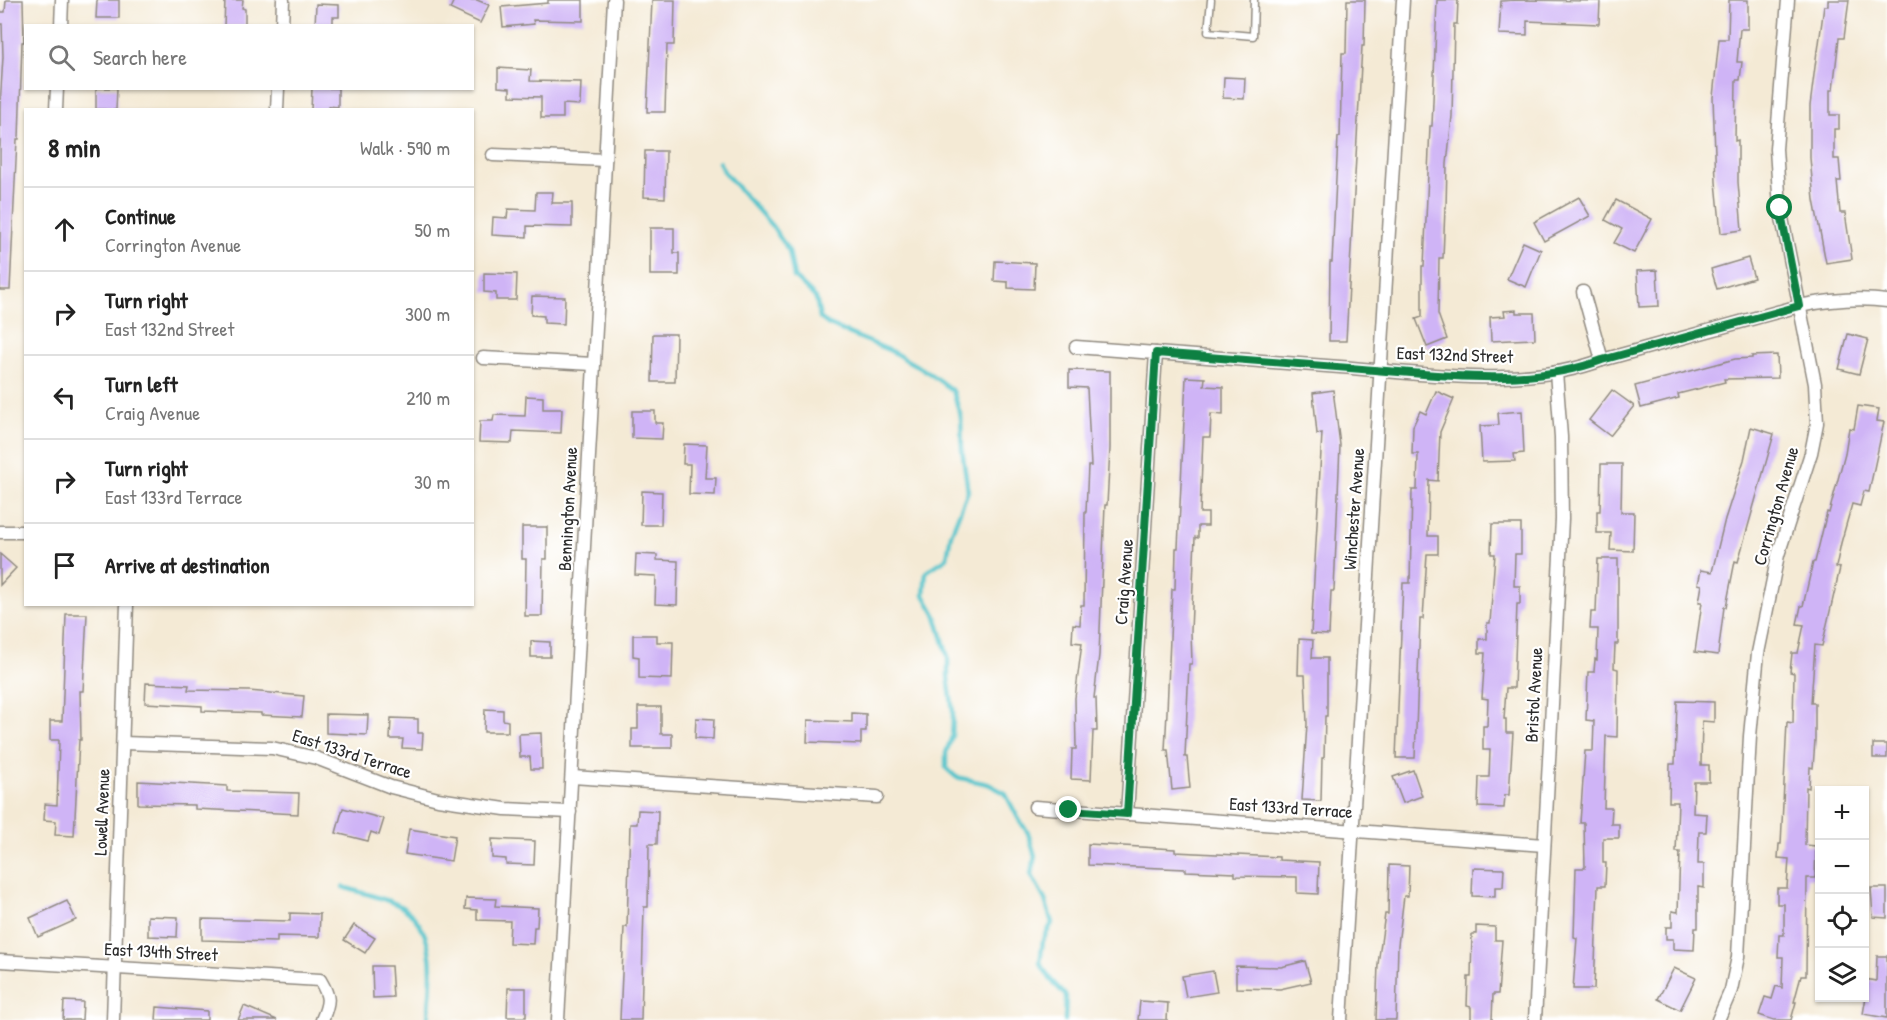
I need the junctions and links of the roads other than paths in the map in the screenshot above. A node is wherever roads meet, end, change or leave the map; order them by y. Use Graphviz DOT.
graph roads {
  1 [pos="62,0"];
  2 [pos="284,0"];
  3 [pos="614,0"];
  4 [pos="1211,0"];
  5 [pos="1254,0"];
  6 [pos="1403,0"];
  7 [pos="1788,0"];
  8 [pos="61,24"];
  9 [pos="282,24"];
  10 [pos="57,90"];
  11 [pos="278,90"];
  12 [pos="56,108"];
  13 [pos="277,108"];
  14 [pos="494,155"];
  15 [pos="605,160"];
  16 [pos="1583,292"];
  17 [pos="1887,301"];
  18 [pos="1799,306"];
  19 [pos="1076,347"];
  20 [pos="1156,353"];
  21 [pos="483,358"];
  22 [pos="1602,360"];
  23 [pos="593,364"];
  24 [pos="1381,370"];
  25 [pos="1556,372"];
  26 [pos="0,532"];
  27 [pos="24,532"];
  28 [pos="127,606"];
  29 [pos="123,743"];
  30 [pos="572,777"];
  31 [pos="878,797"];
  32 [pos="1035,807"];
  33 [pos="570,812"];
  34 [pos="1127,814"];
  35 [pos="1352,831"];
  36 [pos="1544,845"];
  37 [pos="0,960"];
  38 [pos="115,967"];
  39 [pos="113,1020"];
  40 [pos="322,1020"];
  41 [pos="558,1020"];
  42 [pos="1341,1020"];
  43 [pos="1535,1020"];
  44 [pos="1718,1020"];
  1 -- 8 [label="street"];
  2 -- 9 [label="street"];
  3 -- 15 [label="street, Bennington Avenue"];
  4 -- 5 [label="lane"];
  6 -- 24 [label="street, Winchester Avenue"];
  7 -- 18 [label="street, Corrington Avenue"];
  10 -- 12 [label="street"];
  11 -- 13 [label="street"];
  14 -- 15 [label="street"];
  15 -- 23 [label="street, Bennington Avenue"];
  16 -- 22 [label="street"];
  17 -- 18 [label="street, East 132nd Street"];
  18 -- 22 [label="street, East 132nd Street"];
  18 -- 44 [label="street, Corrington Avenue"];
  19 -- 20 [label="street, East 132nd Street"];
  20 -- 24 [label="street, East 132nd Street"];
  20 -- 34 [label="street, Craig Avenue"];
  21 -- 23 [label="street"];
  22 -- 25 [label="street, East 132nd Street"];
  23 -- 30 [label="street, Bennington Avenue"];
  24 -- 25 [label="street, East 132nd Street"];
  24 -- 35 [label="street, Winchester Avenue"];
  25 -- 36 [label="street, Bristol Avenue"];
  26 -- 27 [label="street"];
  28 -- 29 [label="street, Lowell Avenue"];
  29 -- 33 [label="street, East 133rd Terrace"];
  29 -- 38 [label="street, Lowell Avenue"];
  30 -- 31 [label="street"];
  30 -- 33 [label="street, Bennington Avenue"];
  32 -- 34 [label="street, East 133rd Terrace"];
  33 -- 41 [label="street, Bennington Avenue"];
  34 -- 35 [label="street, East 133rd Terrace"];
  35 -- 36 [label="street, East 133rd Terrace"];
  35 -- 42 [label="street, Winchester Avenue"];
  36 -- 43 [label="street, Bristol Avenue"];
  37 -- 38 [label="street, East 134th Street"];
  38 -- 39 [label="street, Lowell Avenue"];
  38 -- 40 [label="street, East 134th Street"];
}
